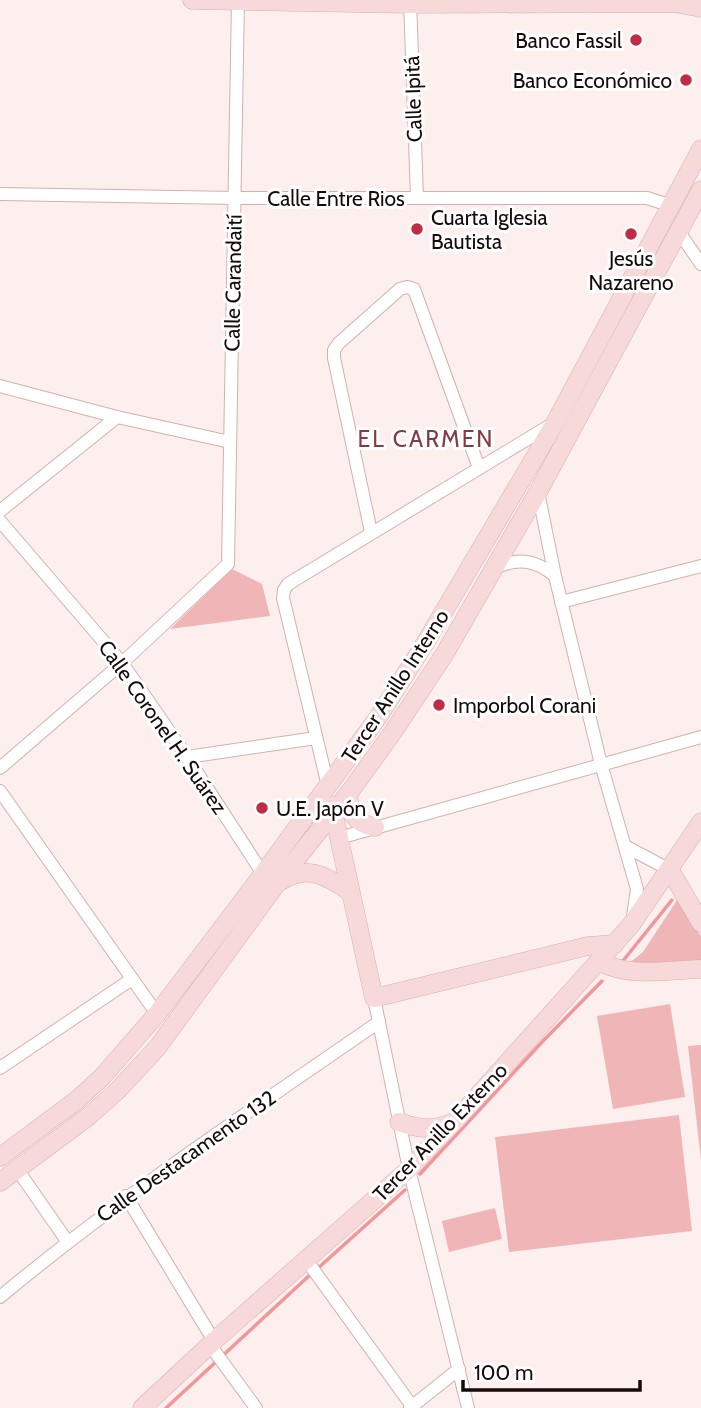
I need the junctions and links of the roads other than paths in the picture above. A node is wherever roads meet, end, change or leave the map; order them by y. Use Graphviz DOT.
graph roads {
  1 [pos="192,0"];
  2 [pos="238,1"];
  3 [pos="410,2"];
  4 [pos="682,2"];
  5 [pos="701,8"];
  6 [pos="701,149"];
  7 [pos="0,194"];
  8 [pos="700,195"];
  9 [pos="235,198"];
  10 [pos="417,198"];
  11 [pos="671,206"];
  12 [pos="679,232"];
  13 [pos="701,264"];
  14 [pos="623,296"];
  15 [pos="624,333"];
  16 [pos="592,354"];
  17 [pos="0,386"];
  18 [pos="591,394"];
  19 [pos="117,417"];
  20 [pos="230,442"];
  21 [pos="532,444"];
  22 [pos="480,468"];
  23 [pos="538,492"];
  24 [pos="0,511"];
  25 [pos="0,521"];
  26 [pos="371,532"];
  27 [pos="701,566"];
  28 [pos="494,568"];
  29 [pos="555,576"];
  30 [pos="561,602"];
  31 [pos="122,663"];
  32 [pos="701,737"];
  33 [pos="316,738"];
  34 [pos="359,742"];
  35 [pos="187,757"];
  36 [pos="601,764"];
  37 [pos="0,768"];
  38 [pos="328,786"];
  39 [pos="0,791"];
  40 [pos="349,793"];
  41 [pos="334,813"];
  42 [pos="701,822"];
  43 [pos="374,827"];
  44 [pos="339,838"];
  45 [pos="625,846"];
  46 [pos="670,870"];
  47 [pos="264,881"];
  48 [pos="350,892"];
  49 [pos="699,916"];
  50 [pos="631,925"];
  51 [pos="615,944"];
  52 [pos="599,962"];
  53 [pos="701,970"];
  54 [pos="132,979"];
  55 [pos="374,998"];
  56 [pos="157,1014"];
  57 [pos="379,1021"];
  58 [pos="157,1048"];
  59 [pos="0,1068"];
  60 [pos="456,1120"];
  61 [pos="399,1122"];
  62 [pos="2,1152"];
  63 [pos="17,1169"];
  64 [pos="410,1172"];
  65 [pos="0,1182"];
  66 [pos="126,1196"];
  67 [pos="67,1241"];
  68 [pos="309,1264"];
  69 [pos="0,1297"];
  70 [pos="216,1351"];
  71 [pos="459,1369"];
  72 [pos="411,1407"];
  73 [pos="142,1408"];
  74 [pos="256,1408"];
  75 [pos="468,1408"];
  1 -- 2 [label="main road"];
  2 -- 3 [label="main road"];
  2 -- 9 [label="street, Calle Carandaití"];
  3 -- 4 [label="main road"];
  3 -- 10 [label="street, Calle Ipitá"];
  4 -- 5 [label="main road"];
  6 -- 11 [label="main road, Tercer Anillo Interno"];
  7 -- 9 [label="street, Calle Entre Rios"];
  8 -- 12 [label="main road, Tercer Anillo Interno"];
  9 -- 10 [label="street, Calle Entre Rios"];
  9 -- 20 [label="street, Calle Carandaití"];
  10 -- 11 [label="street, Calle Entre Rios"];
  11 -- 14 [label="main road, Tercer Anillo Interno"];
  12 -- 13 [label="street"];
  12 -- 15 [label="main road, Tercer Anillo Interno"];
  14 -- 15 [label="main road"];
  14 -- 16 [label="main road, Tercer Anillo Interno"];
  15 -- 18 [label="main road, Tercer Anillo Interno"];
  16 -- 18 [label="main road"];
  16 -- 21 [label="main road, Tercer Anillo Interno"];
  17 -- 19 [label="street"];
  18 -- 23 [label="main road, Tercer Anillo Interno"];
  19 -- 20 [label="street"];
  19 -- 24 [label="street"];
  20 -- 31 [label="street, Calle Carandaití"];
  21 -- 22 [label="street"];
  21 -- 34 [label="main road, Tercer Anillo Interno"];
  22 -- 26 [label="street"];
  22 -- 26 [label="street"];
  23 -- 28 [label="main road, Tercer Anillo Interno"];
  23 -- 29 [label="street"];
  25 -- 31 [label="street, Calle Coronel H. Suárez"];
  26 -- 33 [label="street"];
  27 -- 30 [label="street"];
  28 -- 29 [label="street"];
  28 -- 40 [label="main road, Tercer Anillo Interno"];
  29 -- 30 [label="street"];
  30 -- 36 [label="street"];
  31 -- 35 [label="street, Calle Coronel H. Suárez"];
  31 -- 37 [label="street"];
  32 -- 36 [label="street"];
  33 -- 35 [label="street"];
  33 -- 38 [label="street"];
  34 -- 38 [label="main road, Tercer Anillo Interno"];
  34 -- 41 [label="main road"];
  35 -- 47 [label="street, Calle Coronel H. Suárez"];
  36 -- 43 [label="street"];
  36 -- 45 [label="street"];
  38 -- 47 [label="main road, Tercer Anillo Interno"];
  39 -- 54 [label="street"];
  40 -- 41 [label="main road, Tercer Anillo Interno"];
  40 -- 43 [label="main road"];
  41 -- 44 [label="main road"];
  41 -- 47 [label="main road, Tercer Anillo Interno"];
  41 -- 47 [label="main road"];
  42 -- 46 [label="main road, Tercer Anillo Externo"];
  43 -- 44 [label="street"];
  44 -- 48 [label="main road"];
  45 -- 46 [label="street"];
  45 -- 50 [label="street"];
  46 -- 49 [label="main road"];
  46 -- 50 [label="main road, Tercer Anillo Externo"];
  47 -- 48 [label="main road"];
  47 -- 56 [label="main road, Tercer Anillo Interno"];
  47 -- 58 [label="main road, Tercer Anillo Interno"];
  48 -- 55 [label="main road"];
  50 -- 51 [label="main road, Tercer Anillo Externo"];
  51 -- 52 [label="main road, Tercer Anillo Externo"];
  51 -- 55 [label="main road"];
  52 -- 53 [label="main road"];
  52 -- 60 [label="main road, Tercer Anillo Externo"];
  54 -- 56 [label="street"];
  54 -- 59 [label="street"];
  55 -- 57 [label="street"];
  56 -- 58 [label="main road"];
  56 -- 62 [label="main road, Tercer Anillo Interno"];
  57 -- 61 [label="street"];
  57 -- 66 [label="street, Calle Destacamento 132"];
  58 -- 63 [label="main road, Tercer Anillo Interno"];
  60 -- 61 [label="main road"];
  60 -- 64 [label="main road, Tercer Anillo Externo"];
  61 -- 64 [label="street"];
  63 -- 65 [label="main road, Tercer Anillo Interno"];
  63 -- 67 [label="street"];
  64 -- 68 [label="main road, Tercer Anillo Externo"];
  64 -- 71 [label="street"];
  66 -- 67 [label="street, Calle Destacamento 132"];
  66 -- 70 [label="street"];
  67 -- 69 [label="street, Calle Destacamento 132"];
  68 -- 70 [label="main road, Tercer Anillo Externo"];
  68 -- 72 [label="street"];
  70 -- 73 [label="main road, Tercer Anillo Externo"];
  70 -- 74 [label="street"];
  71 -- 72 [label="street"];
  71 -- 75 [label="street"];
}
